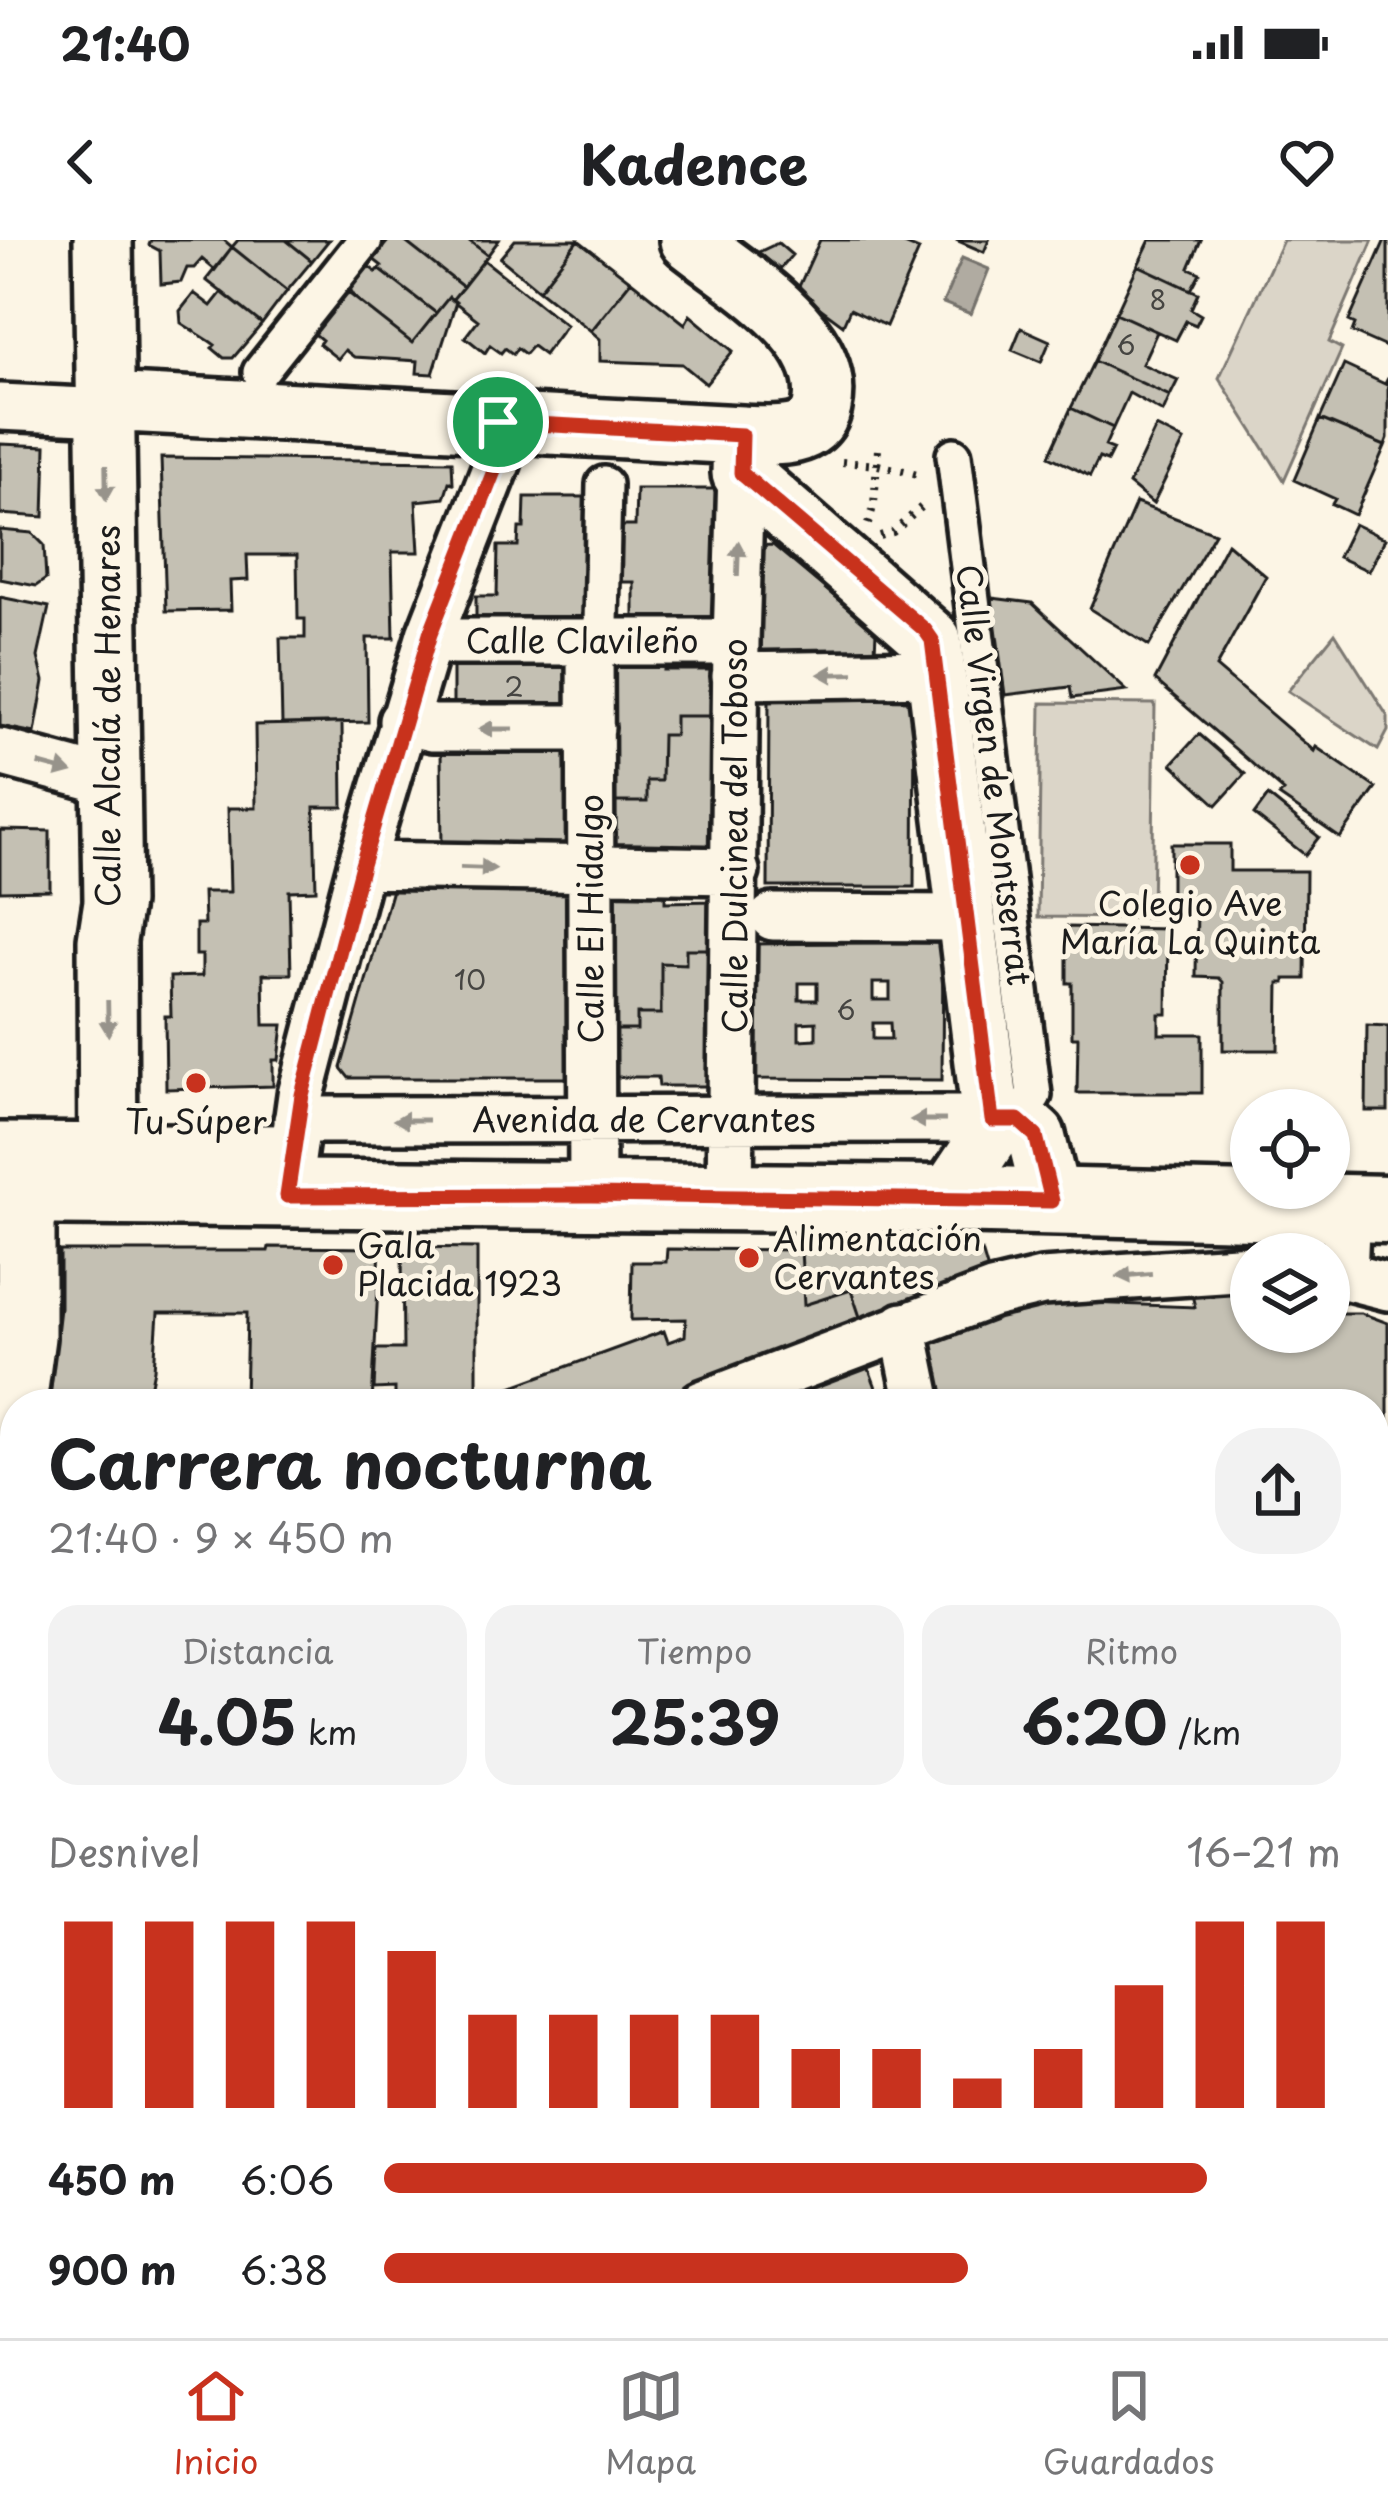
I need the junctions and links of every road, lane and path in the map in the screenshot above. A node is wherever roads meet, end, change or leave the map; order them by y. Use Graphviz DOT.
graph roads {
  1 [pos="103,240"];
  2 [pos="365,240"];
  3 [pos="689,240"];
  4 [pos="260,372"];
  5 [pos="0,406"];
  6 [pos="106,407"];
  7 [pos="498,422"];
  8 [pos="822,438"];
  9 [pos="878,449"];
  10 [pos="742,454"];
  11 [pos="954,455"];
  12 [pos="878,465"];
  13 [pos="921,474"];
  14 [pos="604,484"];
  15 [pos="918,513"];
  16 [pos="595,633"];
  17 [pos="430,634"];
  18 [pos="736,659"];
  19 [pos="936,673"];
  20 [pos="402,721"];
  21 [pos="591,728"];
  22 [pos="0,752"];
  23 [pos="111,782"];
  24 [pos="362,865"];
  25 [pos="591,870"];
  26 [pos="736,871"];
  27 [pos="773,917"];
  28 [pos="966,918"];
  29 [pos="1013,1107"];
  30 [pos="592,1121"];
  31 [pos="732,1121"];
  32 [pos="293,1155"];
  33 [pos="109,1169"];
  34 [pos="9,1176"];
  35 [pos="592,1195"];
  36 [pos="730,1198"];
  37 [pos="947,1199"];
  38 [pos="1052,1201"];
  39 [pos="1368,1208"];
  40 [pos="1350,1246"];
  41 [pos="1230,1269"];
  42 [pos="1350,1277"];
  43 [pos="1388,1287"];
  44 [pos="903,1326"];
  45 [pos="19,1389"];
  46 [pos="741,1389"];
  47 [pos="916,1389"];
  1 -- 6 [label="street, Calle Alcalá de Henares"];
  2 -- 4 [label="street"];
  3 -- 8 [label="street"];
  5 -- 6 [label="street"];
  6 -- 7 [label="street"];
  6 -- 23 [label="street, Calle Alcalá de Henares, one-way"];
  7 -- 10 [label="street"];
  7 -- 17 [label="street"];
  8 -- 10 [label="street"];
  8 -- 12 [label="path"];
  9 -- 12 [label="path"];
  18 -- 10 [label="street, Calle Dulcinea del Toboso, one-way"];
  10 -- 19 [label="street"];
  11 -- 29 [label="street, Calle Virgen de Montserrat"];
  12 -- 13 [label="path"];
  12 -- 15 [label="path"];
  14 -- 16 [label="street, Calle El Hidalgo"];
  16 -- 17 [label="street, Calle Clavileño"];
  16 -- 18 [label="street, Calle Clavileño"];
  16 -- 21 [label="street, Calle El Hidalgo"];
  17 -- 20 [label="street"];
  19 -- 18 [label="street, Calle Clavileño, one-way"];
  18 -- 26 [label="street, Calle Dulcinea del Toboso"];
  19 -- 28 [label="street"];
  21 -- 20 [label="street, one-way"];
  20 -- 24 [label="street"];
  21 -- 25 [label="street, Calle El Hidalgo"];
  22 -- 23 [label="street, one-way"];
  23 -- 33 [label="street, Calle Alcalá de Henares, one-way"];
  24 -- 25 [label="street, one-way"];
  24 -- 32 [label="street"];
  25 -- 26 [label="street"];
  25 -- 30 [label="street, Calle El Hidalgo"];
  26 -- 31 [label="street, Calle Dulcinea del Toboso"];
  27 -- 28 [label="street"];
  28 -- 29 [label="street"];
  29 -- 31 [label="street, Avenida de Cervantes, one-way"];
  29 -- 37 [label="street"];
  29 -- 38 [label="street"];
  30 -- 31 [label="street, Avenida de Cervantes"];
  30 -- 32 [label="street, Avenida de Cervantes, one-way"];
  30 -- 35 [label="street, Calle El Hidalgo"];
  31 -- 36 [label="street, Calle Dulcinea del Toboso"];
  32 -- 33 [label="main road, Avenida de Cervantes"];
  32 -- 35 [label="main road, Avenida de Cervantes"];
  33 -- 34 [label="main road, Avenida de Cervantes"];
  34 -- 45 [label="street"];
  35 -- 36 [label="main road, Avenida de Cervantes"];
  36 -- 37 [label="main road, Avenida de Cervantes"];
  37 -- 38 [label="main road, Avenida de Cervantes"];
  38 -- 39 [label="main road, Avenida de Cervantes"];
  39 -- 40 [label="street"];
  41 -- 44 [label="street, one-way"];
  42 -- 43 [label="street"];
  44 -- 46 [label="street"];
  44 -- 47 [label="street"];
}
